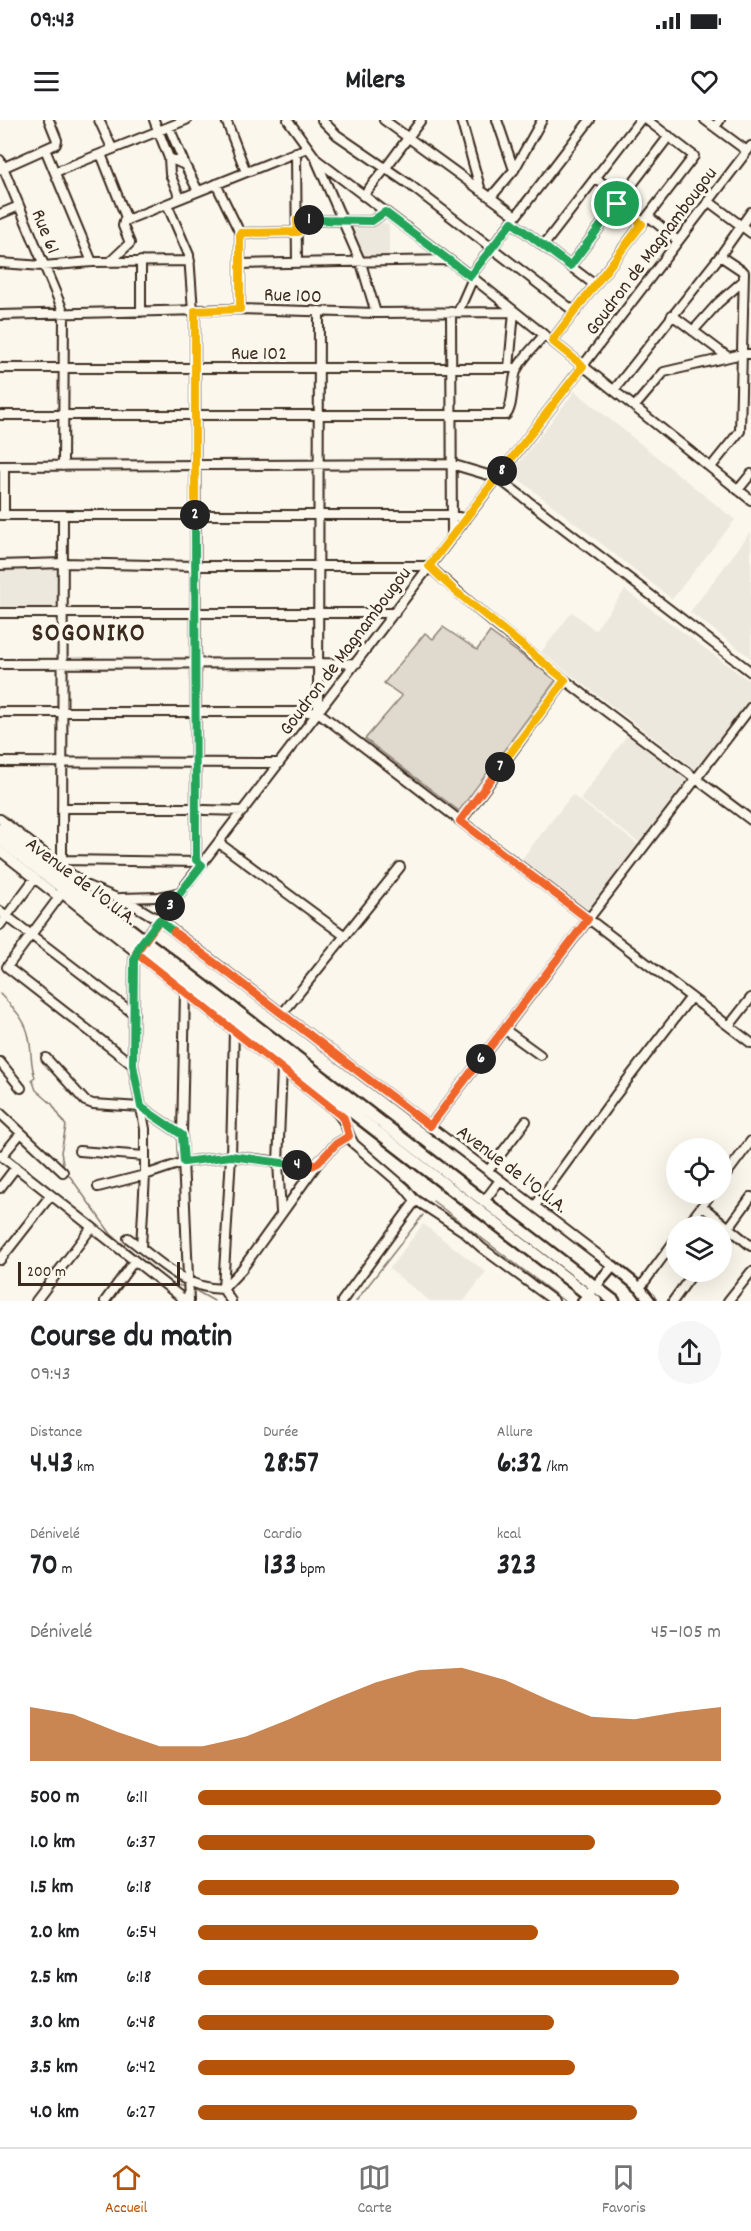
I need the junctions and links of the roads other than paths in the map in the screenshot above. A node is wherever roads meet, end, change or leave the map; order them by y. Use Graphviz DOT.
graph roads {
  1 [pos="49,120"];
  2 [pos="99,120"];
  3 [pos="154,120"];
  4 [pos="186,120"];
  5 [pos="226,120"];
  6 [pos="288,120"];
  7 [pos="322,120"];
  8 [pos="384,120"];
  9 [pos="421,120"];
  10 [pos="462,120"];
  11 [pos="497,120"];
  12 [pos="542,120"];
  13 [pos="590,120"];
  14 [pos="640,120"];
  15 [pos="647,120"];
  16 [pos="705,120"];
  17 [pos="720,120"];
  18 [pos="169,127"];
  19 [pos="715,127"];
  20 [pos="158,132"];
  21 [pos="669,136"];
  22 [pos="407,138"];
  23 [pos="45,148"];
  24 [pos="112,148"];
  25 [pos="307,148"];
  26 [pos="749,148"];
  27 [pos="296,152"];
  28 [pos="101,154"];
  29 [pos="169,158"];
  30 [pos="317,160"];
  31 [pos="185,165"];
  32 [pos="1,166"];
  33 [pos="385,169"];
  34 [pos="514,170"];
  35 [pos="55,172"];
  36 [pos="246,172"];
  37 [pos="596,178"];
  38 [pos="216,184"];
  39 [pos="198,191"];
  40 [pos="481,191"];
  41 [pos="363,195"];
  42 [pos="491,197"];
  43 [pos="180,198"];
  44 [pos="620,201"];
  45 [pos="708,201"];
  46 [pos="167,204"];
  47 [pos="19,206"];
  48 [pos="385,212"];
  49 [pos="751,212"];
  50 [pos="0,214"];
  51 [pos="648,216"];
  52 [pos="514,219"];
  53 [pos="127,220"];
  54 [pos="297,220"];
  55 [pos="342,220"];
  56 [pos="642,224"];
  57 [pos="741,226"];
  58 [pos="298,232"];
  59 [pos="240,233"];
  60 [pos="751,233"];
  61 [pos="678,241"];
  62 [pos="543,246"];
  63 [pos="492,247"];
  64 [pos="720,256"];
  65 [pos="449,260"];
  66 [pos="141,261"];
  67 [pos="190,261"];
  68 [pos="92,262"];
  69 [pos="110,262"];
  70 [pos="0,263"];
  71 [pos="361,263"];
  72 [pos="240,264"];
  73 [pos="297,264"];
  74 [pos="43,266"];
  75 [pos="570,266"];
  76 [pos="472,277"];
  77 [pos="743,280"];
  78 [pos="595,285"];
  79 [pos="240,309"];
  80 [pos="194,311"];
  81 [pos="319,311"];
  82 [pos="514,311"];
  83 [pos="141,312"];
  84 [pos="455,312"];
  85 [pos="575,312"];
  86 [pos="64,313"];
  87 [pos="376,313"];
  88 [pos="0,315"];
  89 [pos="672,315"];
  90 [pos="693,331"];
  91 [pos="544,335"];
  92 [pos="552,341"];
  93 [pos="742,354"];
  94 [pos="751,354"];
  95 [pos="728,357"];
  96 [pos="583,366"];
  97 [pos="0,368"];
  98 [pos="63,368"];
  99 [pos="194,368"];
  100 [pos="318,368"];
  101 [pos="451,368"];
  102 [pos="513,368"];
  103 [pos="614,390"];
  104 [pos="635,406"];
  105 [pos="0,415"];
  106 [pos="63,415"];
  107 [pos="194,415"];
  108 [pos="318,415"];
  109 [pos="451,415"];
  110 [pos="451,464"];
  111 [pos="195,465"];
  112 [pos="318,465"];
  113 [pos="2,466"];
  114 [pos="63,466"];
  115 [pos="711,467"];
  116 [pos="751,474"];
  117 [pos="498,478"];
  118 [pos="738,490"];
  119 [pos="751,500"];
  120 [pos="2,515"];
  121 [pos="63,515"];
  122 [pos="195,515"];
  123 [pos="318,515"];
  124 [pos="452,515"];
  125 [pos="466,519"];
  126 [pos="452,537"];
  127 [pos="63,563"];
  128 [pos="0,565"];
  129 [pos="195,566"];
  130 [pos="318,566"];
  131 [pos="429,566"];
  132 [pos="318,612"];
  133 [pos="195,613"];
  134 [pos="394,613"];
  135 [pos="0,614"];
  136 [pos="64,614"];
  137 [pos="63,663"];
  138 [pos="195,663"];
  139 [pos="318,663"];
  140 [pos="357,663"];
  141 [pos="0,664"];
  142 [pos="751,672"];
  143 [pos="565,680"];
  144 [pos="751,707"];
  145 [pos="0,712"];
  146 [pos="63,712"];
  147 [pos="196,712"];
  148 [pos="318,712"];
  149 [pos="0,762"];
  150 [pos="63,762"];
  151 [pos="196,763"];
  152 [pos="279,763"];
  153 [pos="696,778"];
  154 [pos="62,808"];
  155 [pos="200,809"];
  156 [pos="243,811"];
  157 [pos="0,819"];
  158 [pos="751,820"];
  159 [pos="460,821"];
  160 [pos="0,829"];
  161 [pos="0,840"];
  162 [pos="219,843"];
  163 [pos="0,851"];
  164 [pos="199,863"];
  165 [pos="400,867"];
  166 [pos="57,869"];
  167 [pos="35,878"];
  168 [pos="181,892"];
  169 [pos="62,895"];
  170 [pos="117,898"];
  171 [pos="3,913"];
  172 [pos="588,919"];
  173 [pos="159,920"];
  174 [pos="0,924"];
  175 [pos="31,935"];
  176 [pos="345,936"];
  177 [pos="140,947"];
  178 [pos="185,992"];
  179 [pos="691,997"];
  180 [pos="751,998"];
  181 [pos="134,1014"];
  182 [pos="282,1014"];
  183 [pos="729,1026"];
  184 [pos="504,1029"];
  185 [pos="234,1030"];
  186 [pos="751,1043"];
  187 [pos="540,1055"];
  188 [pos="46,1058"];
  189 [pos="0,1063"];
  190 [pos="133,1065"];
  191 [pos="282,1068"];
  192 [pos="21,1088"];
  193 [pos="141,1107"];
  194 [pos="0,1113"];
  195 [pos="526,1121"];
  196 [pos="430,1126"];
  197 [pos="21,1133"];
  198 [pos="182,1135"];
  199 [pos="349,1136"];
  200 [pos="751,1141"];
  201 [pos="79,1150"];
  202 [pos="1,1156"];
  203 [pos="145,1156"];
  204 [pos="231,1156"];
  205 [pos="184,1162"];
  206 [pos="278,1163"];
  207 [pos="318,1163"];
  208 [pos="16,1167"];
  209 [pos="732,1167"];
  210 [pos="488,1170"];
  211 [pos="63,1172"];
  212 [pos="145,1175"];
  213 [pos="500,1180"];
  214 [pos="98,1187"];
  215 [pos="0,1188"];
  216 [pos="51,1195"];
  217 [pos="751,1197"];
  218 [pos="416,1200"];
  219 [pos="485,1200"];
  220 [pos="535,1206"];
  221 [pos="702,1206"];
  222 [pos="281,1212"];
  223 [pos="694,1216"];
  224 [pos="714,1216"];
  225 [pos="732,1223"];
  226 [pos="92,1227"];
  227 [pos="732,1231"];
  228 [pos="128,1238"];
  229 [pos="751,1246"];
  230 [pos="141,1247"];
  231 [pos="666,1253"];
  232 [pos="0,1260"];
  233 [pos="134,1261"];
  234 [pos="613,1266"];
  235 [pos="751,1272"];
  236 [pos="187,1281"];
  237 [pos="687,1282"];
  238 [pos="640,1288"];
  239 [pos="223,1289"];
  240 [pos="591,1296"];
  241 [pos="36,1301"];
  242 [pos="105,1301"];
  243 [pos="188,1301"];
  244 [pos="231,1301"];
  245 [pos="342,1301"];
  246 [pos="554,1301"];
  247 [pos="614,1301"];
  248 [pos="650,1301"];
  249 [pos="673,1301"];
  250 [pos="728,1301"];
  1 -- 23 [label="street"];
  2 -- 24 [label="street"];
  3 -- 20 [label="street"];
  4 -- 18 [label="street"];
  5 -- 36 [label="street"];
  6 -- 25 [label="street"];
  7 -- 33 [label="street"];
  8 -- 22 [label="street"];
  9 -- 22 [label="street"];
  10 -- 40 [label="street"];
  11 -- 34 [label="street"];
  12 -- 34 [label="street"];
  13 -- 52 [label="street"];
  14 -- 37 [label="street"];
  15 -- 21 [label="street"];
  16 -- 19 [label="street"];
  17 -- 19 [label="street"];
  18 -- 20 [label="street"];
  18 -- 31 [label="street"];
  19 -- 26 [label="street"];
  20 -- 24 [label="street"];
  20 -- 29 [label="street"];
  21 -- 44 [label="street"];
  21 -- 51 [label="street"];
  22 -- 33 [label="street"];
  22 -- 40 [label="street"];
  23 -- 32 [label="street"];
  23 -- 35 [label="street"];
  24 -- 28 [label="street"];
  25 -- 27 [label="street"];
  25 -- 30 [label="street"];
  26 -- 45 [label="street, Goudron de Magnambougou"];
  27 -- 36 [label="street"];
  27 -- 54 [label="street"];
  28 -- 35 [label="street"];
  28 -- 53 [label="street"];
  29 -- 31 [label="street"];
  29 -- 43 [label="street"];
  30 -- 41 [label="street"];
  30 -- 55 [label="street"];
  31 -- 39 [label="street"];
  32 -- 47 [label="street, Rue 61"];
  33 -- 41 [label="street"];
  33 -- 63 [label="street"];
  34 -- 42 [label="street"];
  35 -- 68 [label="street"];
  36 -- 38 [label="street"];
  37 -- 44 [label="street"];
  37 -- 62 [label="street"];
  38 -- 39 [label="street"];
  38 -- 59 [label="street"];
  39 -- 43 [label="street"];
  40 -- 42 [label="street"];
  41 -- 48 [label="street"];
  42 -- 52 [label="street"];
  43 -- 46 [label="street"];
  44 -- 56 [label="street"];
  44 -- 75 [label="street"];
  45 -- 57 [label="street"];
  45 -- 61 [label="street, Goudron de Magnambougou"];
  46 -- 53 [label="street"];
  46 -- 67 [label="street"];
  47 -- 50 [label="street"];
  47 -- 74 [label="street, Rue 61"];
  48 -- 55 [label="street"];
  48 -- 65 [label="street"];
  49 -- 57 [label="street"];
  51 -- 56 [label="street"];
  51 -- 61 [label="street"];
  52 -- 62 [label="street"];
  52 -- 63 [label="street"];
  53 -- 69 [label="street"];
  54 -- 55 [label="street"];
  54 -- 58 [label="street"];
  55 -- 71 [label="street"];
  56 -- 78 [label="street"];
  57 -- 60 [label="street"];
  57 -- 64 [label="street"];
  58 -- 59 [label="street"];
  58 -- 73 [label="street"];
  59 -- 72 [label="street"];
  61 -- 96 [label="street, Goudron de Magnambougou"];
  62 -- 75 [label="street"];
  63 -- 76 [label="street"];
  63 -- 85 [label="street"];
  64 -- 77 [label="street"];
  64 -- 89 [label="street"];
  65 -- 71 [label="street"];
  65 -- 76 [label="street"];
  66 -- 67 [label="street"];
  66 -- 69 [label="street"];
  66 -- 83 [label="street"];
  67 -- 80 [label="street"];
  68 -- 69 [label="street"];
  68 -- 74 [label="street"];
  70 -- 74 [label="street"];
  71 -- 73 [label="street"];
  71 -- 87 [label="street"];
  72 -- 73 [label="street"];
  72 -- 79 [label="street"];
  74 -- 86 [label="street, Rue 61"];
  75 -- 78 [label="street"];
  76 -- 82 [label="street"];
  76 -- 84 [label="street"];
  77 -- 90 [label="street"];
  77 -- 93 [label="street"];
  78 -- 85 [label="street"];
  79 -- 80 [label="street, Rue 100"];
  79 -- 81 [label="street, Rue 100"];
  80 -- 83 [label="street, Rue 100"];
  80 -- 99 [label="street"];
  81 -- 87 [label="street, Rue 100"];
  81 -- 100 [label="street"];
  82 -- 84 [label="street, Rue 100"];
  82 -- 91 [label="street"];
  82 -- 102 [label="street"];
  83 -- 86 [label="street, Rue 100"];
  84 -- 87 [label="street, Rue 100"];
  84 -- 101 [label="street"];
  85 -- 92 [label="street"];
  86 -- 88 [label="street, Rue 100"];
  86 -- 98 [label="street"];
  89 -- 90 [label="street"];
  89 -- 103 [label="street"];
  90 -- 95 [label="street"];
  91 -- 92 [label="street"];
  91 -- 102 [label="street"];
  92 -- 96 [label="street"];
  93 -- 94 [label="street"];
  93 -- 95 [label="street"];
  93 -- 115 [label="street"];
  95 -- 104 [label="street"];
  96 -- 103 [label="street"];
  96 -- 117 [label="street, Goudron de Magnambougou"];
  97 -- 98 [label="street, Rue 102"];
  98 -- 99 [label="street, Rue 102"];
  98 -- 106 [label="street"];
  99 -- 100 [label="street, Rue 102"];
  99 -- 107 [label="street"];
  100 -- 101 [label="street, Rue 102"];
  100 -- 108 [label="street"];
  101 -- 102 [label="street, Rue 102"];
  101 -- 109 [label="street"];
  102 -- 109 [label="street"];
  103 -- 104 [label="street"];
  104 -- 115 [label="street"];
  105 -- 106 [label="street"];
  106 -- 107 [label="street"];
  106 -- 114 [label="street"];
  107 -- 108 [label="street"];
  107 -- 111 [label="street"];
  108 -- 109 [label="street"];
  108 -- 112 [label="street"];
  109 -- 110 [label="street"];
  110 -- 112 [label="street"];
  110 -- 117 [label="street"];
  110 -- 124 [label="street"];
  111 -- 112 [label="street"];
  111 -- 114 [label="street"];
  111 -- 122 [label="street"];
  112 -- 123 [label="street"];
  113 -- 114 [label="street"];
  113 -- 120 [label="street"];
  115 -- 118 [label="street"];
  116 -- 118 [label="street"];
  117 -- 125 [label="street, Goudron de Magnambougou"];
  117 -- 142 [label="street"];
  118 -- 119 [label="street"];
  120 -- 121 [label="street"];
  121 -- 122 [label="street"];
  121 -- 127 [label="street"];
  122 -- 123 [label="street"];
  122 -- 129 [label="street"];
  123 -- 124 [label="street"];
  123 -- 130 [label="street"];
  124 -- 125 [label="street"];
  124 -- 126 [label="street"];
  125 -- 126 [label="street, Goudron de Magnambougou"];
  126 -- 131 [label="street, Goudron de Magnambougou"];
  127 -- 128 [label="street"];
  127 -- 129 [label="street"];
  127 -- 136 [label="street"];
  129 -- 130 [label="street"];
  129 -- 133 [label="street"];
  130 -- 131 [label="street"];
  130 -- 132 [label="street"];
  131 -- 134 [label="street, Goudron de Magnambougou"];
  131 -- 143 [label="street"];
  132 -- 133 [label="street"];
  132 -- 134 [label="street"];
  132 -- 139 [label="street"];
  133 -- 136 [label="street"];
  133 -- 138 [label="street"];
  134 -- 140 [label="street, Goudron de Magnambougou"];
  135 -- 136 [label="street"];
  136 -- 137 [label="street"];
  137 -- 138 [label="street"];
  137 -- 141 [label="street"];
  137 -- 146 [label="street"];
  138 -- 139 [label="street"];
  138 -- 147 [label="street"];
  139 -- 140 [label="street"];
  139 -- 148 [label="street"];
  140 -- 148 [label="street, Goudron de Magnambougou"];
  143 -- 153 [label="street"];
  143 -- 159 [label="street"];
  144 -- 153 [label="street"];
  145 -- 146 [label="street"];
  146 -- 147 [label="street"];
  146 -- 150 [label="street"];
  147 -- 148 [label="street"];
  147 -- 151 [label="street"];
  148 -- 152 [label="street, Goudron de Magnambougou"];
  148 -- 159 [label="street"];
  149 -- 150 [label="street"];
  150 -- 151 [label="street"];
  150 -- 154 [label="street"];
  151 -- 152 [label="street"];
  151 -- 155 [label="street"];
  152 -- 156 [label="street, Goudron de Magnambougou"];
  153 -- 158 [label="street"];
  153 -- 172 [label="street"];
  154 -- 155 [label="street"];
  154 -- 166 [label="street"];
  155 -- 156 [label="street"];
  155 -- 164 [label="street"];
  156 -- 162 [label="street, Goudron de Magnambougou"];
  157 -- 166 [label="street, Avenue de l'O.U.A."];
  159 -- 172 [label="street"];
  160 -- 166 [label="highway, Avenue de l'O.U.A."];
  161 -- 166 [label="highway, Avenue de l'O.U.A."];
  162 -- 164 [label="street, Goudron de Magnambougou"];
  162 -- 176 [label="street"];
  163 -- 167 [label="street, Avenue de l'O.U.A."];
  164 -- 166 [label="street"];
  164 -- 168 [label="street, Goudron de Magnambougou"];
  165 -- 176 [label="street"];
  166 -- 169 [label="street"];
  166 -- 170 [label="street, Avenue de l'O.U.A."];
  166 -- 177 [label="highway, Avenue de l'O.U.A."];
  167 -- 169 [label="street, Avenue de l'O.U.A."];
  167 -- 171 [label="street"];
  168 -- 170 [label="street"];
  168 -- 173 [label="street, Goudron de Magnambougou"];
  169 -- 175 [label="street"];
  169 -- 177 [label="street, Avenue de l'O.U.A."];
  170 -- 173 [label="street, Avenue de l'O.U.A."];
  171 -- 174 [label="street"];
  171 -- 175 [label="street"];
  172 -- 179 [label="street"];
  172 -- 184 [label="street"];
  173 -- 177 [label="street, Goudron de Magnambougou"];
  173 -- 182 [label="street, Avenue de l'O.U.A."];
  175 -- 181 [label="street"];
  175 -- 190 [label="street"];
  176 -- 182 [label="street"];
  177 -- 178 [label="street, Avenue de l'O.U.A."];
  177 -- 181 [label="street"];
  177 -- 219 [label="highway, Avenue de l'O.U.A."];
  177 -- 240 [label="highway, Avenue de l'O.U.A."];
  178 -- 185 [label="street, Avenue de l'O.U.A."];
  178 -- 198 [label="street"];
  179 -- 183 [label="street"];
  179 -- 220 [label="street"];
  180 -- 183 [label="street"];
  181 -- 190 [label="street"];
  182 -- 196 [label="street, Avenue de l'O.U.A."];
  183 -- 186 [label="street"];
  184 -- 187 [label="street"];
  184 -- 196 [label="street"];
  185 -- 191 [label="street, Avenue de l'O.U.A."];
  185 -- 204 [label="street"];
  188 -- 193 [label="street"];
  189 -- 192 [label="street"];
  190 -- 193 [label="street"];
  191 -- 199 [label="street, Avenue de l'O.U.A."];
  191 -- 206 [label="street"];
  193 -- 198 [label="street"];
  193 -- 203 [label="street"];
  194 -- 197 [label="street"];
  195 -- 210 [label="street"];
  196 -- 210 [label="street, Avenue de l'O.U.A."];
  197 -- 202 [label="street"];
  197 -- 211 [label="street"];
  198 -- 205 [label="street"];
  199 -- 207 [label="street"];
  199 -- 218 [label="street, Avenue de l'O.U.A."];
  200 -- 209 [label="street"];
  201 -- 203 [label="street"];
  202 -- 208 [label="street"];
  203 -- 212 [label="street"];
  204 -- 205 [label="street"];
  204 -- 206 [label="street"];
  204 -- 239 [label="street"];
  205 -- 212 [label="street"];
  205 -- 236 [label="street"];
  206 -- 207 [label="street"];
  206 -- 222 [label="street"];
  207 -- 222 [label="street"];
  208 -- 215 [label="street"];
  208 -- 216 [label="street"];
  210 -- 213 [label="street, Avenue de l'O.U.A."];
  212 -- 214 [label="street"];
  212 -- 230 [label="street"];
  213 -- 219 [label="street"];
  213 -- 220 [label="street, Avenue de l'O.U.A."];
  216 -- 226 [label="street"];
  216 -- 232 [label="street"];
  217 -- 225 [label="street"];
  218 -- 245 [label="street"];
  218 -- 246 [label="street, Avenue de l'O.U.A."];
  219 -- 240 [label="highway, Avenue de l'O.U.A."];
  220 -- 234 [label="street, Avenue de l'O.U.A."];
  221 -- 223 [label="street"];
  221 -- 224 [label="street"];
  222 -- 239 [label="street"];
  226 -- 233 [label="street"];
  226 -- 241 [label="street"];
  227 -- 229 [label="street"];
  228 -- 230 [label="street"];
  230 -- 236 [label="street"];
  231 -- 238 [label="street"];
  233 -- 242 [label="street"];
  233 -- 243 [label="street"];
  234 -- 238 [label="main road, Avenue de l'O.U.A."];
  234 -- 240 [label="main road"];
  235 -- 250 [label="street"];
  236 -- 239 [label="street"];
  236 -- 243 [label="street"];
  237 -- 249 [label="street"];
  238 -- 248 [label="main road, Avenue de l'O.U.A."];
  239 -- 244 [label="street"];
  240 -- 247 [label="highway, Avenue de l'O.U.A."];
}
